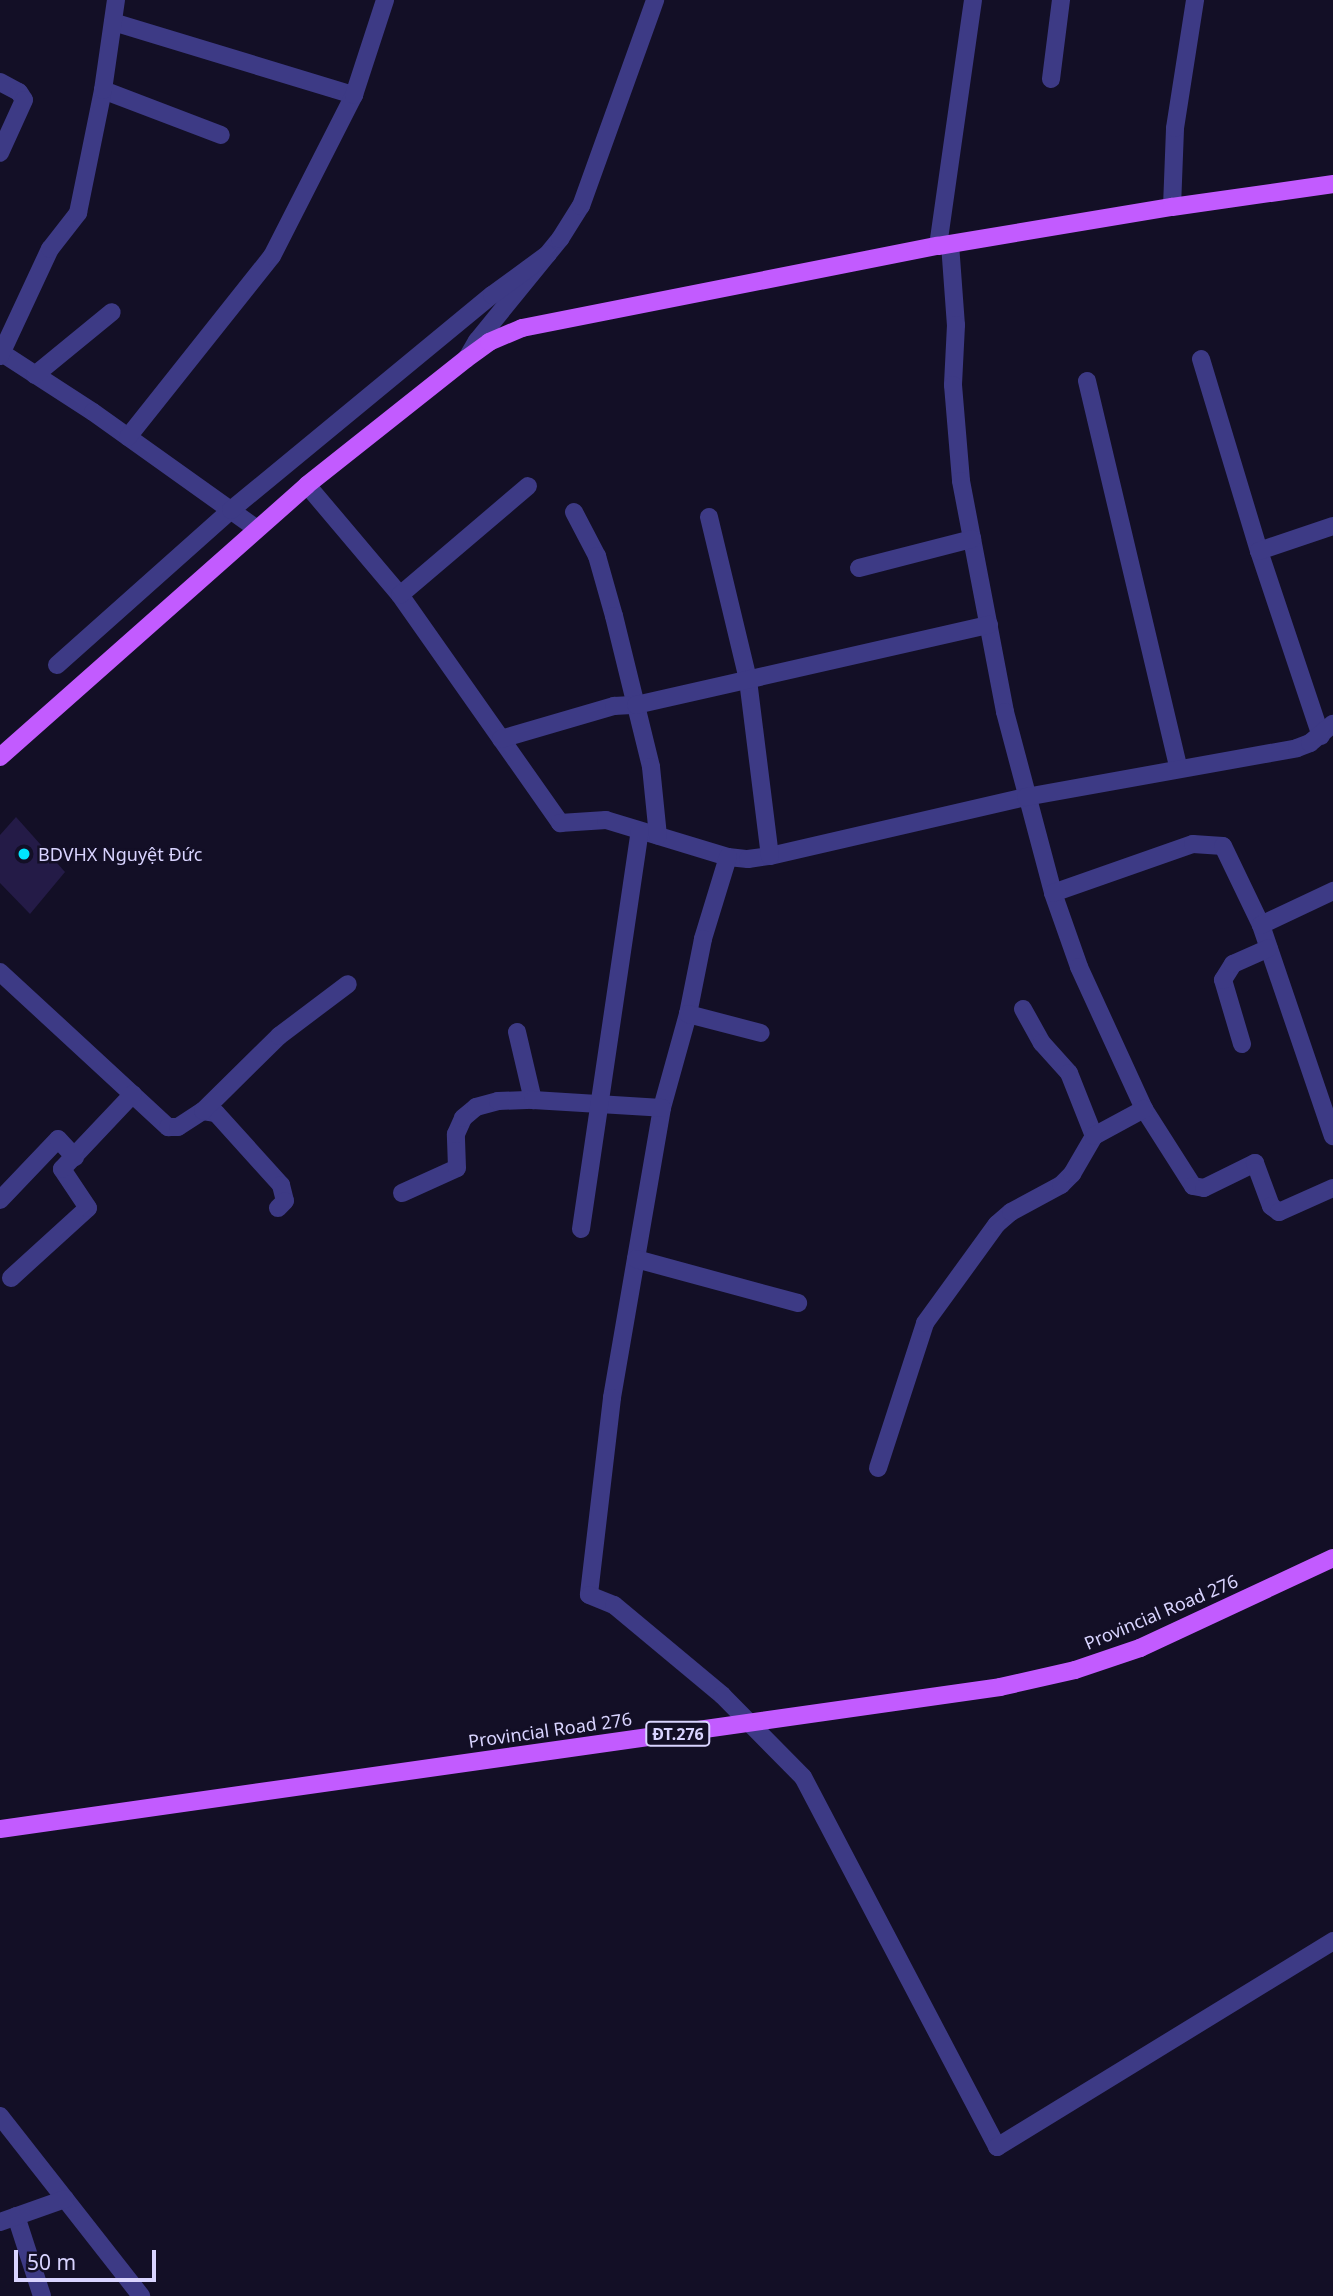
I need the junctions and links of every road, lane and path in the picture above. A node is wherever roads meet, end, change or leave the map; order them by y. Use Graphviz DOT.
graph roads {
  1 [pos="116,0"];
  2 [pos="385,0"];
  3 [pos="655,0"];
  4 [pos="973,0"];
  5 [pos="1061,0"];
  6 [pos="1195,0"];
  7 [pos="113,22"];
  8 [pos="1051,79"];
  9 [pos="0,82"];
  10 [pos="103,90"];
  11 [pos="354,95"];
  12 [pos="221,135"];
  13 [pos="0,153"];
  14 [pos="1333,184"];
  15 [pos="1172,207"];
  16 [pos="944,245"];
  17 [pos="548,254"];
  18 [pos="112,312"];
  19 [pos="1,355"];
  20 [pos="466,359"];
  21 [pos="1201,359"];
  22 [pos="35,375"];
  23 [pos="1087,381"];
  24 [pos="128,437"];
  25 [pos="307,485"];
  26 [pos="528,486"];
  27 [pos="231,510"];
  28 [pos="575,512"];
  29 [pos="709,517"];
  30 [pos="1333,526"];
  31 [pos="257,529"];
  32 [pos="972,539"];
  33 [pos="1259,551"];
  34 [pos="859,568"];
  35 [pos="400,595"];
  36 [pos="989,625"];
  37 [pos="57,665"];
  38 [pos="748,680"];
  39 [pos="636,705"];
  40 [pos="1327,730"];
  41 [pos="501,739"];
  42 [pos="0,757"];
  43 [pos="1178,767"];
  44 [pos="1026,797"];
  45 [pos="640,831"];
  46 [pos="658,836"];
  47 [pos="770,856"];
  48 [pos="728,857"];
  49 [pos="1333,891"];
  50 [pos="1053,893"];
  51 [pos="1261,925"];
  52 [pos="1269,948"];
  53 [pos="0,972"];
  54 [pos="348,984"];
  55 [pos="1023,1009"];
  56 [pos="688,1014"];
  57 [pos="517,1032"];
  58 [pos="761,1033"];
  59 [pos="1242,1044"];
  60 [pos="133,1094"];
  61 [pos="533,1100"];
  62 [pos="599,1107"];
  63 [pos="662,1108"];
  64 [pos="1144,1109"];
  65 [pos="203,1111"];
  66 [pos="1094,1136"];
  67 [pos="1333,1136"];
  68 [pos="75,1157"];
  69 [pos="1333,1188"];
  70 [pos="402,1193"];
  71 [pos="0,1200"];
  72 [pos="278,1208"];
  73 [pos="581,1229"];
  74 [pos="636,1259"];
  75 [pos="12,1278"];
  76 [pos="798,1303"];
  77 [pos="878,1468"];
  78 [pos="1333,1558"];
  79 [pos="751,1724"];
  80 [pos="0,1829"];
  81 [pos="1333,1941"];
  82 [pos="1,2117"];
  83 [pos="65,2199"];
  84 [pos="8,2219"];
  85 [pos="42,2296"];
  86 [pos="141,2296"];
  1 -- 7 [label="street"];
  2 -- 11 [label="street"];
  3 -- 17 [label="street"];
  4 -- 16 [label="street"];
  5 -- 8 [label="street"];
  6 -- 15 [label="street"];
  7 -- 10 [label="street"];
  7 -- 11 [label="street"];
  9 -- 13 [label="street"];
  10 -- 12 [label="street"];
  10 -- 19 [label="street"];
  11 -- 24 [label="street"];
  14 -- 15 [label="main road"];
  15 -- 16 [label="main road"];
  16 -- 20 [label="main road"];
  16 -- 32 [label="street"];
  17 -- 20 [label="street"];
  17 -- 27 [label="street"];
  18 -- 22 [label="street"];
  19 -- 22 [label="street"];
  20 -- 25 [label="main road"];
  21 -- 33 [label="street"];
  22 -- 24 [label="street"];
  23 -- 43 [label="street"];
  24 -- 27 [label="street"];
  25 -- 31 [label="main road"];
  25 -- 35 [label="street"];
  26 -- 35 [label="street"];
  27 -- 31 [label="street"];
  27 -- 37 [label="street"];
  28 -- 39 [label="street"];
  29 -- 38 [label="street"];
  30 -- 33 [label="street"];
  31 -- 42 [label="main road"];
  32 -- 34 [label="street"];
  32 -- 36 [label="street"];
  33 -- 40 [label="street"];
  35 -- 41 [label="street"];
  36 -- 38 [label="street"];
  36 -- 44 [label="street"];
  38 -- 39 [label="street"];
  38 -- 47 [label="street"];
  39 -- 41 [label="street"];
  39 -- 46 [label="street"];
  40 -- 43 [label="street"];
  41 -- 45 [label="street"];
  43 -- 44 [label="street"];
  44 -- 47 [label="street"];
  44 -- 50 [label="street"];
  45 -- 46 [label="street"];
  45 -- 62 [label="street"];
  46 -- 48 [label="street"];
  47 -- 48 [label="street"];
  48 -- 56 [label="street"];
  49 -- 51 [label="street"];
  50 -- 51 [label="street"];
  50 -- 64 [label="street"];
  51 -- 52 [label="street"];
  52 -- 59 [label="street"];
  52 -- 67 [label="street"];
  53 -- 60 [label="street"];
  54 -- 65 [label="street"];
  55 -- 66 [label="street"];
  56 -- 58 [label="street"];
  56 -- 63 [label="street"];
  57 -- 61 [label="street"];
  60 -- 65 [label="street"];
  60 -- 68 [label="street"];
  61 -- 62 [label="street"];
  61 -- 70 [label="street"];
  62 -- 63 [label="street"];
  62 -- 73 [label="street"];
  63 -- 74 [label="street"];
  64 -- 66 [label="street"];
  64 -- 69 [label="street"];
  65 -- 72 [label="street"];
  66 -- 77 [label="street"];
  68 -- 71 [label="street"];
  68 -- 75 [label="street"];
  74 -- 76 [label="street"];
  74 -- 79 [label="street"];
  78 -- 79 [label="main road, Provincial Road 276 / ĐT.276"];
  79 -- 80 [label="main road, Provincial Road 276 / ĐT.276"];
  79 -- 81 [label="street"];
  82 -- 83 [label="street"];
  83 -- 84 [label="street"];
  83 -- 86 [label="street"];
  84 -- 85 [label="street"];
}
